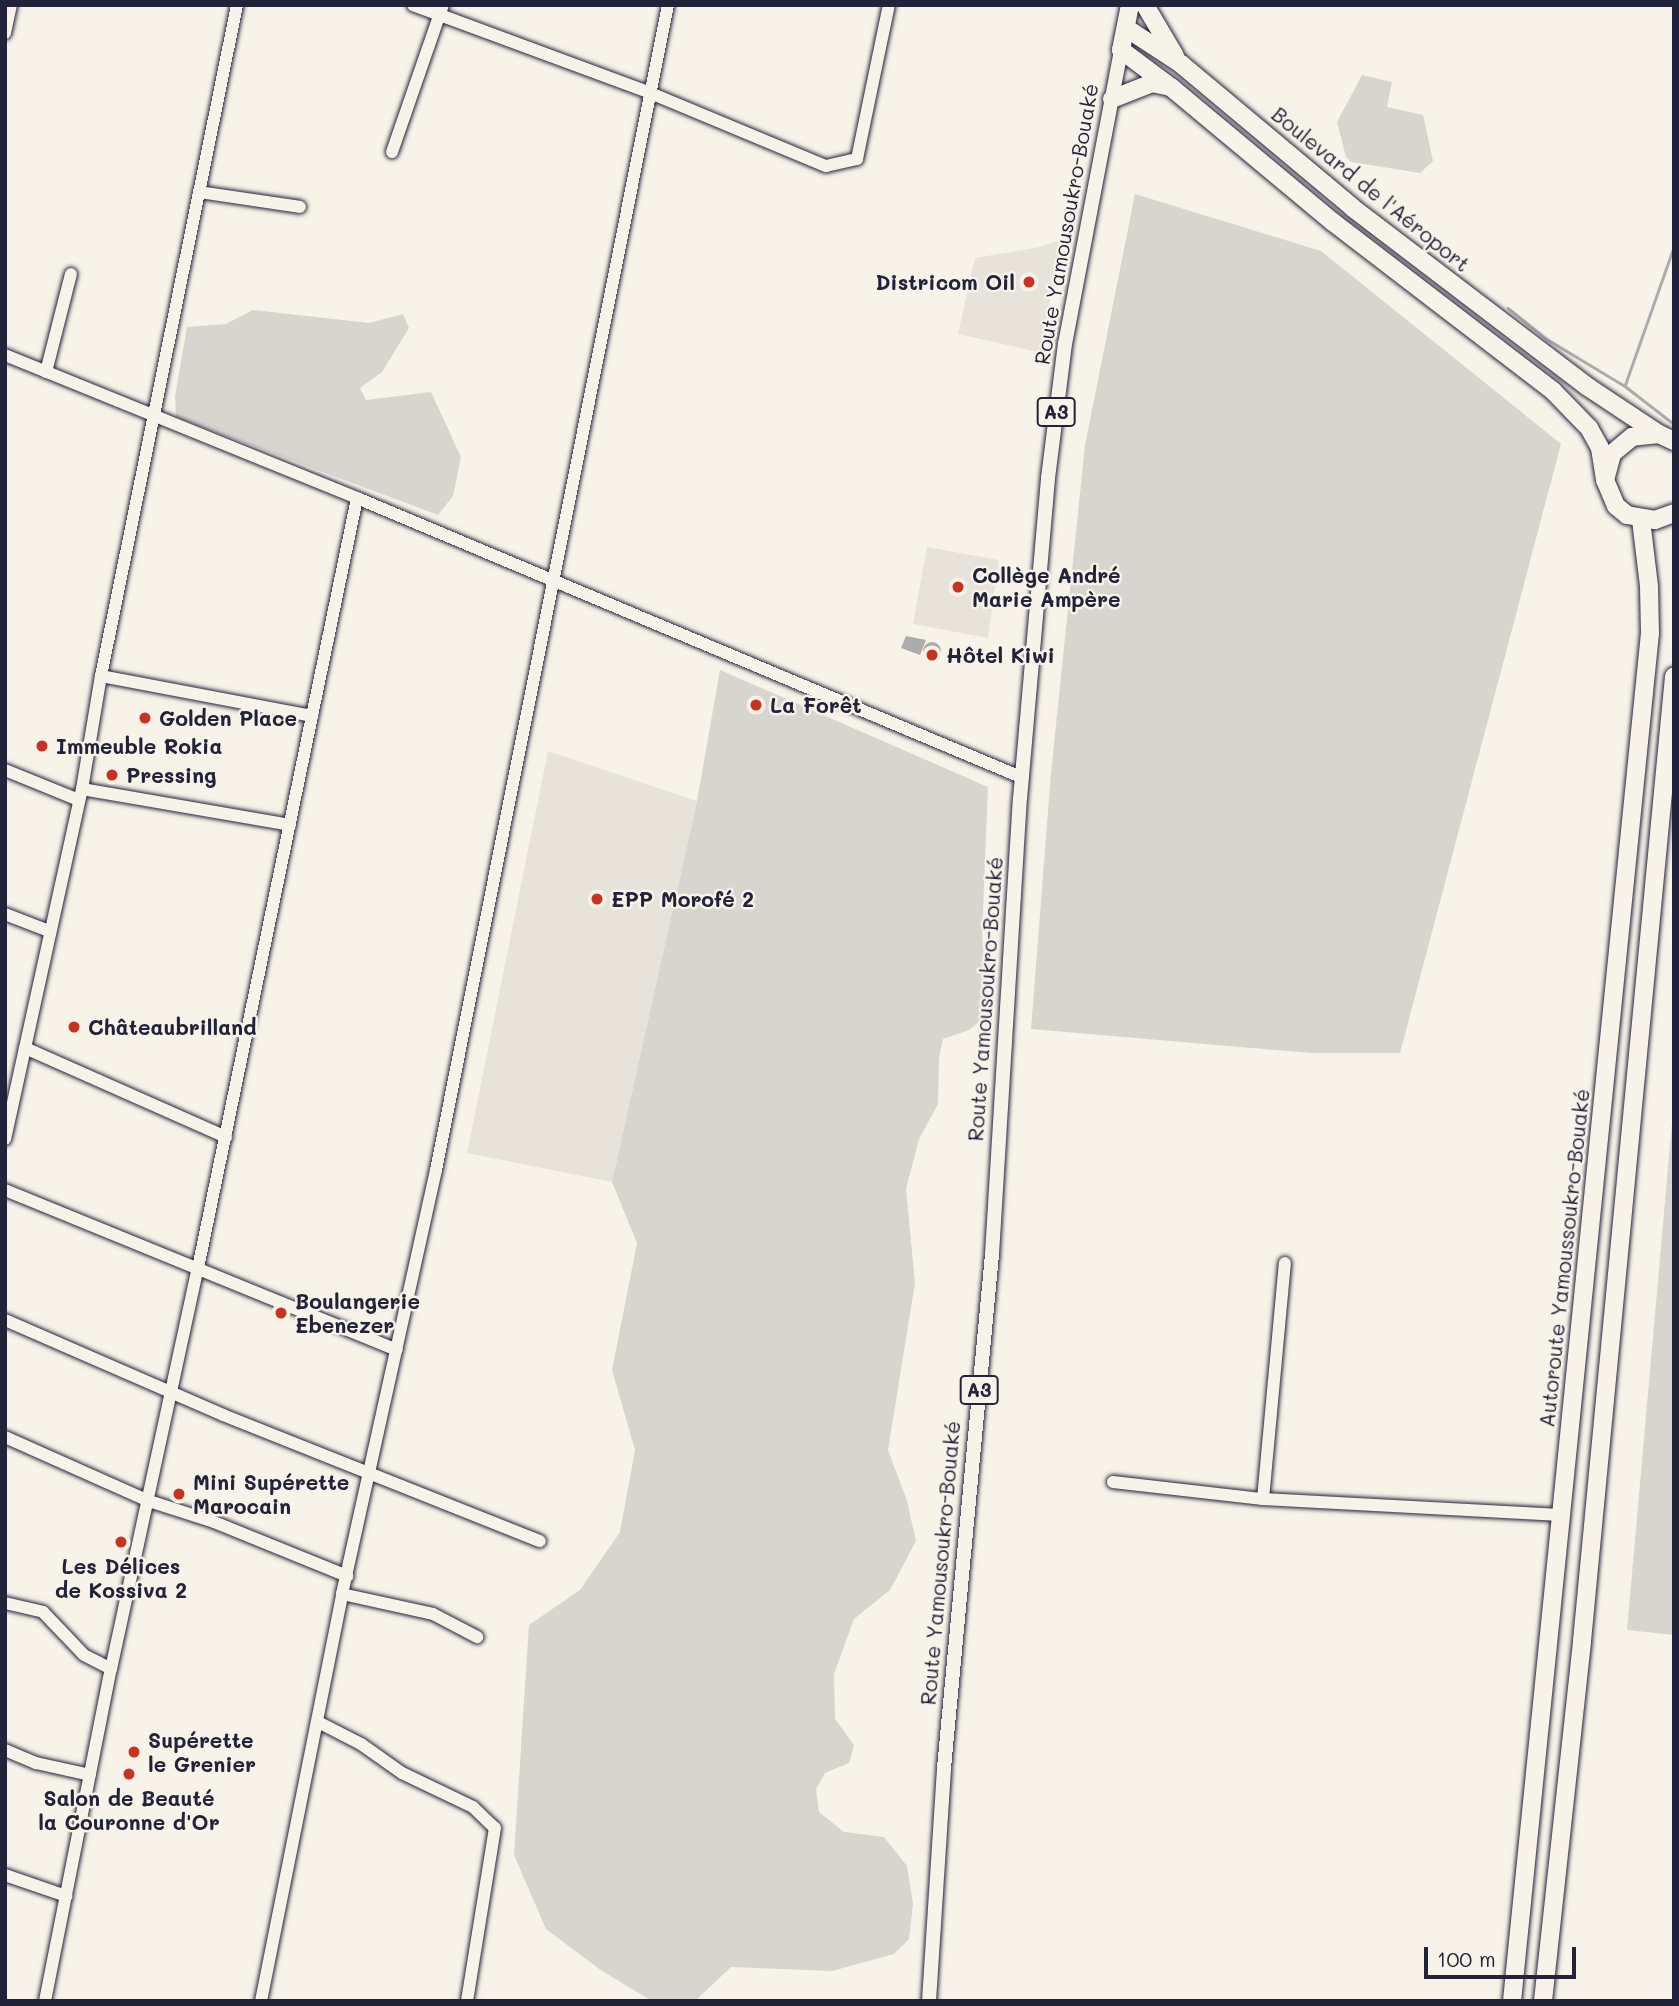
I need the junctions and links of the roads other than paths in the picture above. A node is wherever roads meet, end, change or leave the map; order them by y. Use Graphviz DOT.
graph roads {
  1 [pos="10,5"];
  2 [pos="237,5"];
  3 [pos="413,5"];
  4 [pos="668,5"];
  5 [pos="889,5"];
  6 [pos="1130,5"];
  7 [pos="1144,5"];
  8 [pos="442,11"];
  9 [pos="1126,28"];
  10 [pos="5,33"];
  11 [pos="1121,50"];
  12 [pos="1181,64"];
  13 [pos="1172,88"];
  14 [pos="648,92"];
  15 [pos="1112,99"];
  16 [pos="392,152"];
  17 [pos="199,192"];
  18 [pos="300,207"];
  19 [pos="71,274"];
  20 [pos="5,355"];
  21 [pos="46,372"];
  22 [pos="153,415"];
  23 [pos="1666,438"];
  24 [pos="1605,480"];
  25 [pos="357,498"];
  26 [pos="1674,513"];
  27 [pos="1640,520"];
  28 [pos="554,581"];
  29 [pos="101,676"];
  30 [pos="1674,676"];
  31 [pos="312,716"];
  32 [pos="5,770"];
  33 [pos="1023,778"];
  34 [pos="80,794"];
  35 [pos="290,825"];
  36 [pos="5,914"];
  37 [pos="49,931"];
  38 [pos="25,1048"];
  39 [pos="226,1136"];
  40 [pos="5,1139"];
  41 [pos="5,1190"];
  42 [pos="1285,1263"];
  43 [pos="198,1268"];
  44 [pos="5,1320"];
  45 [pos="397,1350"];
  46 [pos="173,1390"];
  47 [pos="5,1437"];
  48 [pos="370,1471"];
  49 [pos="1113,1482"];
  50 [pos="1263,1499"];
  51 [pos="149,1501"];
  52 [pos="1561,1515"];
  53 [pos="540,1541"];
  54 [pos="347,1576"];
  55 [pos="342,1594"];
  56 [pos="5,1603"];
  57 [pos="477,1637"];
  58 [pos="111,1669"];
  59 [pos="318,1722"];
  60 [pos="5,1749"];
  61 [pos="90,1775"];
  62 [pos="5,1875"];
  63 [pos="66,1896"];
  64 [pos="45,2001"];
  65 [pos="261,2001"];
  66 [pos="467,2001"];
  67 [pos="929,2001"];
  68 [pos="1512,2001"];
  69 [pos="1544,2001"];
  1 -- 10 [label="street"];
  2 -- 17 [label="street"];
  3 -- 8 [label="street"];
  4 -- 14 [label="street"];
  5 -- 14 [label="street"];
  6 -- 9 [label="highway, Route Yamousoukro-Bouaké / A3"];
  7 -- 12 [label="highway"];
  8 -- 14 [label="street"];
  8 -- 16 [label="street"];
  9 -- 11 [label="highway, Route Yamousoukro-Bouaké / A3"];
  9 -- 12 [label="highway, Boulevard de l'Aéroport"];
  11 -- 13 [label="highway"];
  11 -- 15 [label="main road, Route Yamousoukro-Bouaké / A3"];
  12 -- 23 [label="highway, Boulevard de l'Aéroport"];
  13 -- 15 [label="highway"];
  13 -- 24 [label="highway"];
  14 -- 28 [label="street"];
  15 -- 33 [label="main road, Route Yamousoukro-Bouaké / A3"];
  17 -- 18 [label="street"];
  17 -- 22 [label="street"];
  19 -- 21 [label="street"];
  20 -- 21 [label="street"];
  21 -- 22 [label="street"];
  22 -- 25 [label="street"];
  22 -- 29 [label="street"];
  23 -- 24 [label="highway"];
  24 -- 27 [label="highway"];
  25 -- 28 [label="street"];
  25 -- 31 [label="street"];
  26 -- 27 [label="highway"];
  27 -- 52 [label="highway, Autoroute Yamoussoukro-Bouaké"];
  28 -- 33 [label="street"];
  28 -- 45 [label="street"];
  29 -- 31 [label="street"];
  29 -- 34 [label="street"];
  30 -- 69 [label="highway"];
  31 -- 35 [label="street"];
  32 -- 34 [label="street"];
  33 -- 67 [label="main road, Route Yamousoukro-Bouaké / A3"];
  34 -- 35 [label="street"];
  34 -- 37 [label="street"];
  35 -- 39 [label="street"];
  36 -- 37 [label="street"];
  37 -- 38 [label="street"];
  38 -- 39 [label="street"];
  38 -- 40 [label="street"];
  39 -- 43 [label="street"];
  41 -- 43 [label="street"];
  42 -- 50 [label="street"];
  43 -- 45 [label="street"];
  43 -- 46 [label="street"];
  44 -- 46 [label="street"];
  45 -- 48 [label="street"];
  46 -- 48 [label="street"];
  46 -- 51 [label="street"];
  47 -- 51 [label="street"];
  48 -- 53 [label="street"];
  48 -- 54 [label="street"];
  49 -- 50 [label="street"];
  50 -- 52 [label="street"];
  51 -- 54 [label="street"];
  51 -- 58 [label="street"];
  52 -- 68 [label="highway, Autoroute Yamoussoukro-Bouaké"];
  54 -- 55 [label="street"];
  55 -- 57 [label="street"];
  55 -- 59 [label="street"];
  56 -- 58 [label="street"];
  58 -- 61 [label="street"];
  59 -- 65 [label="street"];
  59 -- 66 [label="street"];
  60 -- 61 [label="street"];
  61 -- 63 [label="street"];
  62 -- 63 [label="street"];
  63 -- 64 [label="street"];
}
